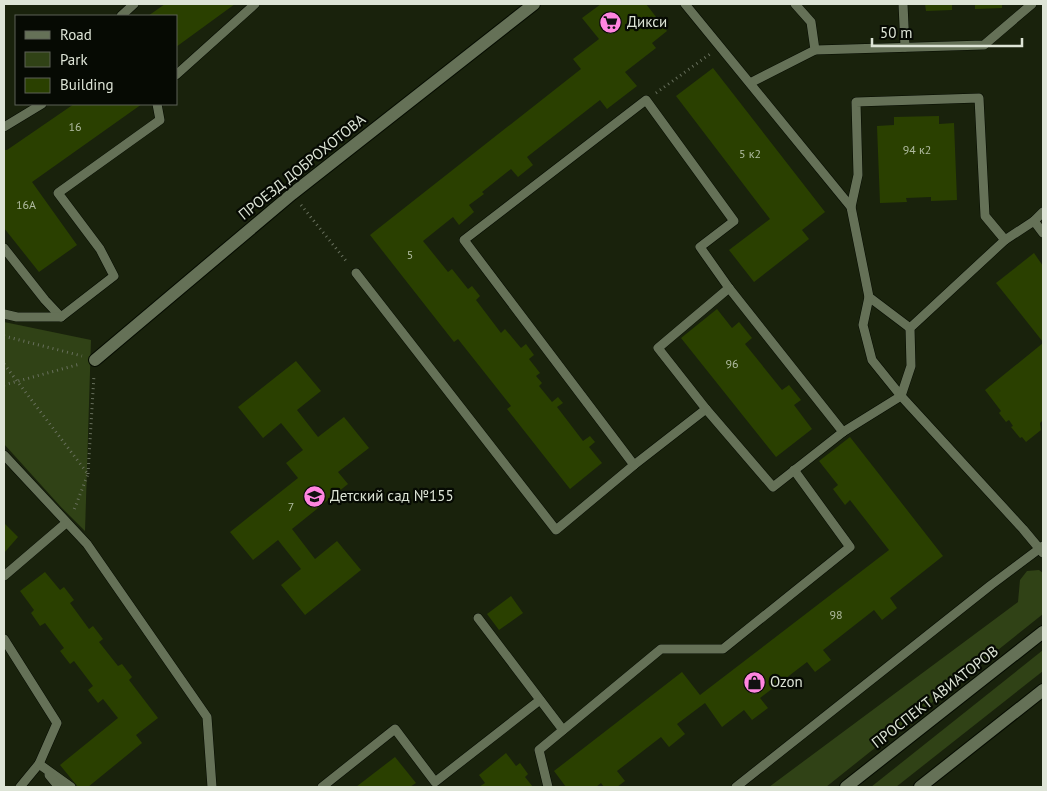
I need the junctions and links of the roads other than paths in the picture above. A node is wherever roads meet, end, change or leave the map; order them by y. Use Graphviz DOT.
graph roads {
  1 [pos="134,4"];
  2 [pos="255,4"];
  3 [pos="534,4"];
  4 [pos="685,4"];
  5 [pos="795,4"];
  6 [pos="903,4"];
  7 [pos="1032,4"];
  8 [pos="122,15"];
  9 [pos="905,47"];
  10 [pos="815,50"];
  11 [pos="178,73"];
  12 [pos="750,83"];
  13 [pos="40,105"];
  14 [pos="157,105"];
  15 [pos="4,127"];
  16 [pos="851,206"];
  17 [pos="1043,212"];
  18 [pos="1034,221"];
  19 [pos="1043,233"];
  20 [pos="1005,240"];
  21 [pos="4,248"];
  22 [pos="356,273"];
  23 [pos="730,288"];
  24 [pos="869,297"];
  25 [pos="4,314"];
  26 [pos="60,317"];
  27 [pos="910,328"];
  28 [pos="95,360"];
  29 [pos="901,396"];
  30 [pos="706,409"];
  31 [pos="844,432"];
  32 [pos="4,455"];
  33 [pos="634,465"];
  34 [pos="794,470"];
  35 [pos="67,524"];
  36 [pos="1042,549"];
  37 [pos="4,576"];
  38 [pos="478,618"];
  39 [pos="1043,632"];
  40 [pos="4,639"];
  41 [pos="1043,690"];
  42 [pos="540,700"];
  43 [pos="563,730"];
  44 [pos="39,764"];
  45 [pos="20,787"];
  46 [pos="59,787"];
  47 [pos="70,787"];
  48 [pos="212,787"];
  49 [pos="322,787"];
  50 [pos="548,787"];
  51 [pos="736,787"];
  52 [pos="846,787"];
  53 [pos="920,787"];
  1 -- 8 [label="lane"];
  2 -- 11 [label="lane"];
  3 -- 28 [label="street, ПРОЕЗД ДОБРОХОТОВА"];
  4 -- 12 [label="lane"];
  5 -- 10 [label="lane"];
  6 -- 9 [label="lane"];
  7 -- 9 [label="lane"];
  9 -- 10 [label="lane"];
  10 -- 12 [label="lane"];
  12 -- 16 [label="lane"];
  13 -- 15 [label="lane"];
  14 -- 26 [label="lane"];
  16 -- 20 [label="lane"];
  16 -- 24 [label="lane"];
  17 -- 18 [label="lane"];
  18 -- 19 [label="lane"];
  18 -- 20 [label="lane"];
  20 -- 27 [label="lane"];
  21 -- 26 [label="lane"];
  22 -- 33 [label="lane"];
  23 -- 30 [label="lane"];
  23 -- 31 [label="lane"];
  23 -- 33 [label="lane"];
  24 -- 27 [label="lane"];
  24 -- 29 [label="lane"];
  25 -- 26 [label="lane"];
  27 -- 29 [label="lane"];
  29 -- 31 [label="lane"];
  29 -- 36 [label="lane"];
  30 -- 33 [label="lane"];
  30 -- 34 [label="lane"];
  31 -- 34 [label="lane"];
  32 -- 35 [label="lane"];
  34 -- 43 [label="lane"];
  35 -- 37 [label="lane"];
  35 -- 48 [label="lane"];
  36 -- 51 [label="lane"];
  38 -- 42 [label="lane"];
  39 -- 52 [label="street, ПРОСПЕКТ АВИАТОРОВ"];
  40 -- 44 [label="lane"];
  41 -- 53 [label="street"];
  42 -- 43 [label="lane"];
  42 -- 49 [label="lane"];
  43 -- 50 [label="lane"];
  44 -- 45 [label="lane"];
  44 -- 46 [label="lane"];
  44 -- 47 [label="lane"];
}
